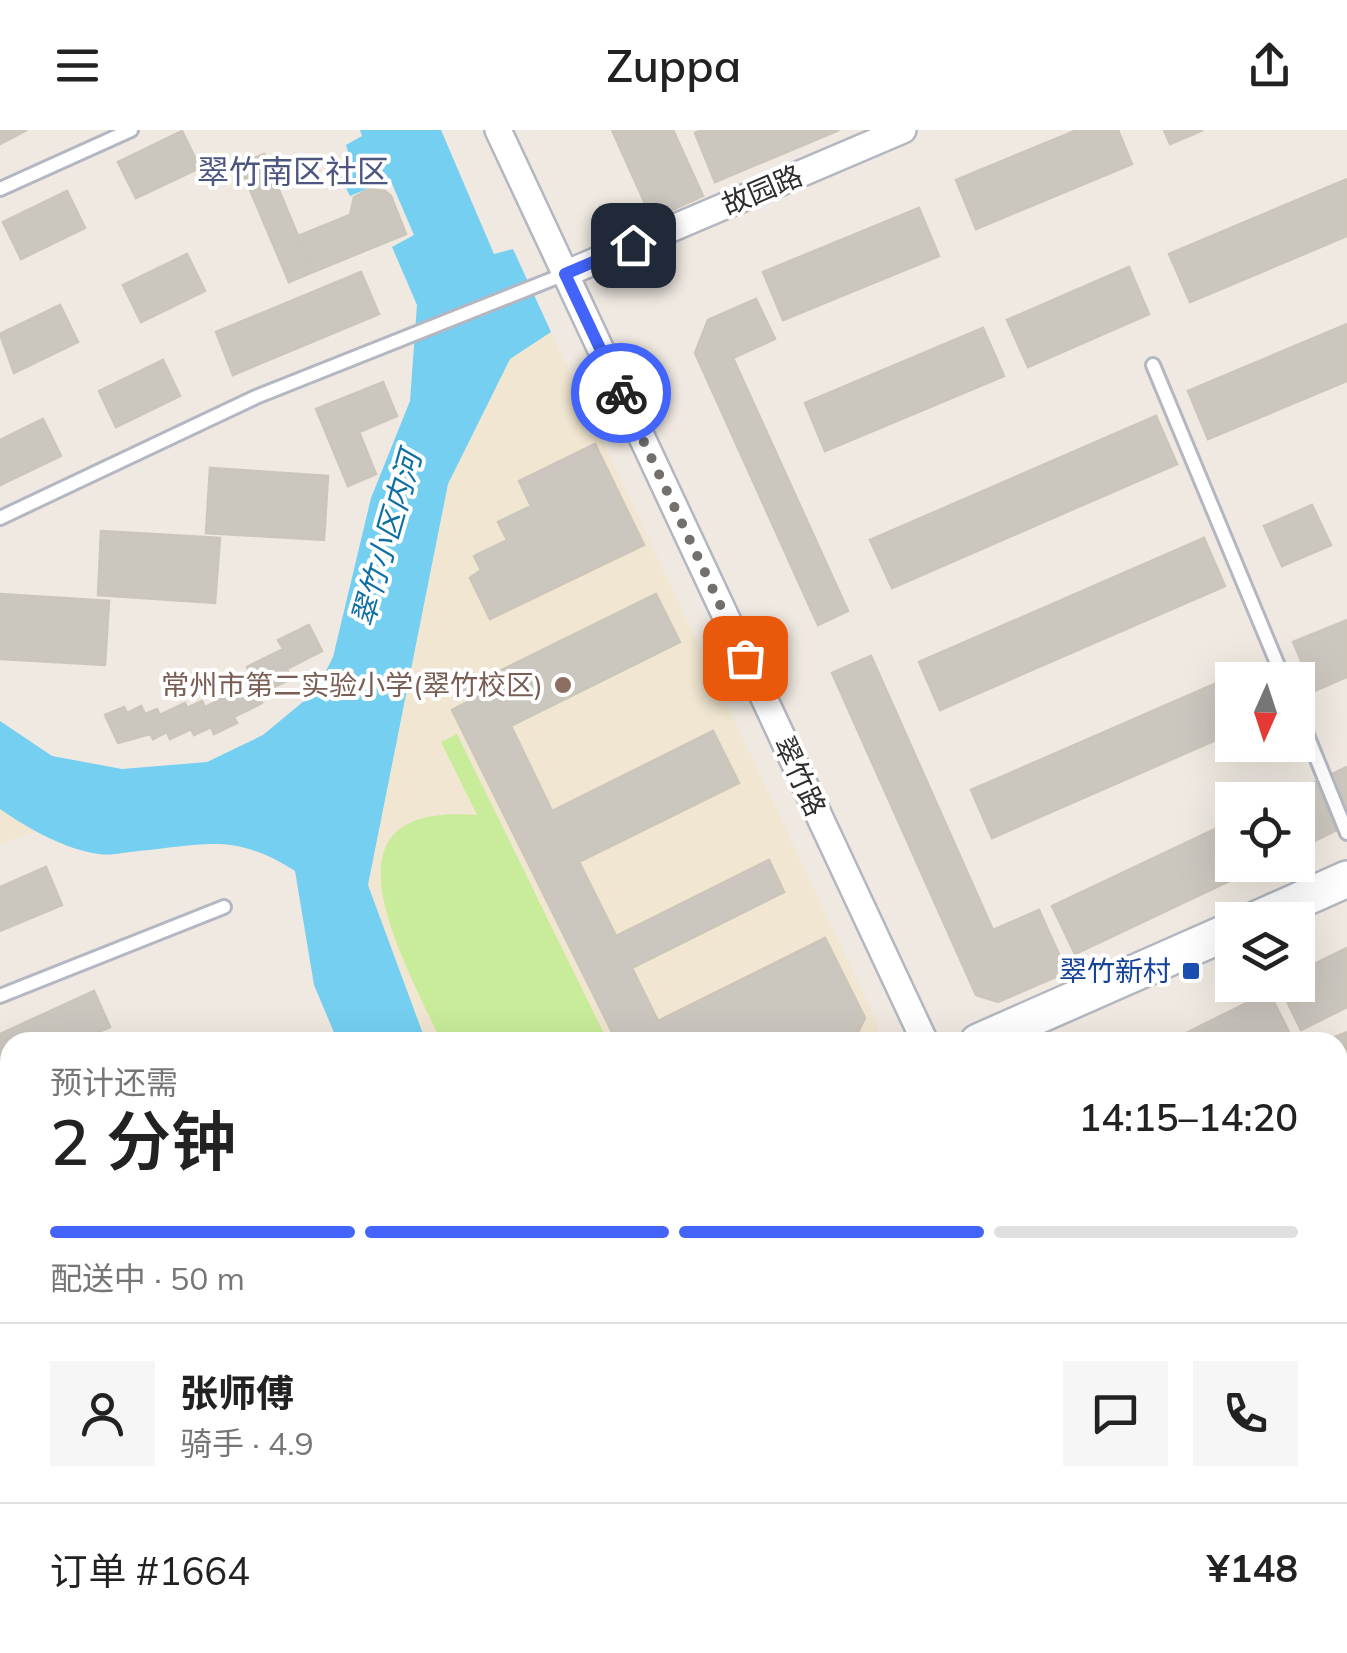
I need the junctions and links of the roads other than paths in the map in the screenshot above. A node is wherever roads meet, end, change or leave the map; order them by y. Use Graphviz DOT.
graph roads {
  1 [pos="131,130"];
  2 [pos="498,130"];
  3 [pos="903,130"];
  4 [pos="0,189"];
  5 [pos="565,274"];
  6 [pos="1153,365"];
  7 [pos="0,518"];
  8 [pos="1277,662"];
  9 [pos="1315,755"];
  10 [pos="1347,833"];
  11 [pos="1347,880"];
  12 [pos="1296,902"];
  13 [pos="224,908"];
  14 [pos="1215,938"];
  15 [pos="0,996"];
  16 [pos="919,1032"];
  17 [pos="1025,1032"];
  1 -- 4 [label="lane"];
  2 -- 5 [label="street, 翠竹路"];
  3 -- 5 [label="street, 故园路"];
  5 -- 7 [label="lane"];
  5 -- 16 [label="street, 翠竹路"];
  6 -- 8 [label="lane"];
  9 -- 10 [label="lane"];
  11 -- 12 [label="main road"];
  13 -- 15 [label="lane"];
  14 -- 17 [label="main road"];
}
